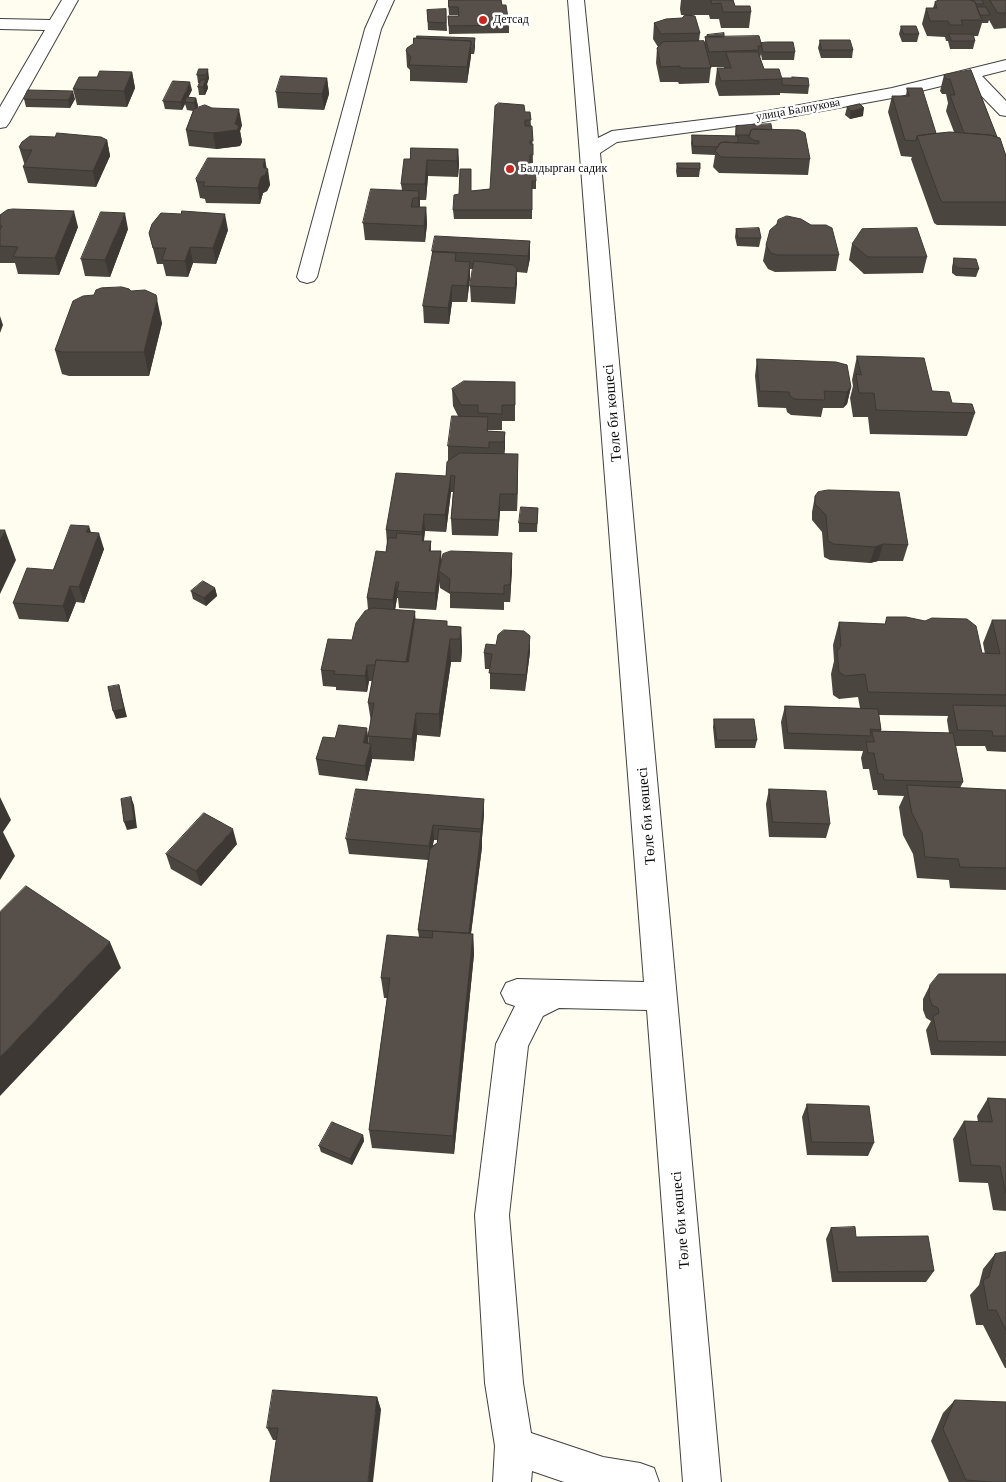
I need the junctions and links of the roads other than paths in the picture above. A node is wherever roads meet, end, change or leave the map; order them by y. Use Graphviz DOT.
graph roads {
  1 [pos="70,0"];
  2 [pos="386,0"];
  3 [pos="576,0"];
  4 [pos="0,24"];
  5 [pos="56,25"];
  6 [pos="1006,65"];
  7 [pos="970,74"];
  8 [pos="1006,111"];
  9 [pos="0,123"];
  10 [pos="590,151"];
  11 [pos="307,277"];
  12 [pos="517,993"];
  13 [pos="556,994"];
  14 [pos="662,996"];
  15 [pos="513,1464"];
  16 [pos="640,1482"];
  17 [pos="702,1482"];
  1 -- 5 [label="street"];
  2 -- 11 [label="street"];
  3 -- 10 [label="street, Төле би көшесі"];
  4 -- 5 [label="street"];
  5 -- 9 [label="street"];
  6 -- 7 [label="street, улица Балпукова"];
  7 -- 8 [label="street"];
  7 -- 10 [label="street, улица Балпукова"];
  10 -- 14 [label="street, Төле би көшесі"];
  12 -- 13 [label="street"];
  13 -- 14 [label="street"];
  13 -- 15 [label="street"];
  14 -- 17 [label="street, Төле би көшесі"];
  15 -- 16 [label="street"];
}
